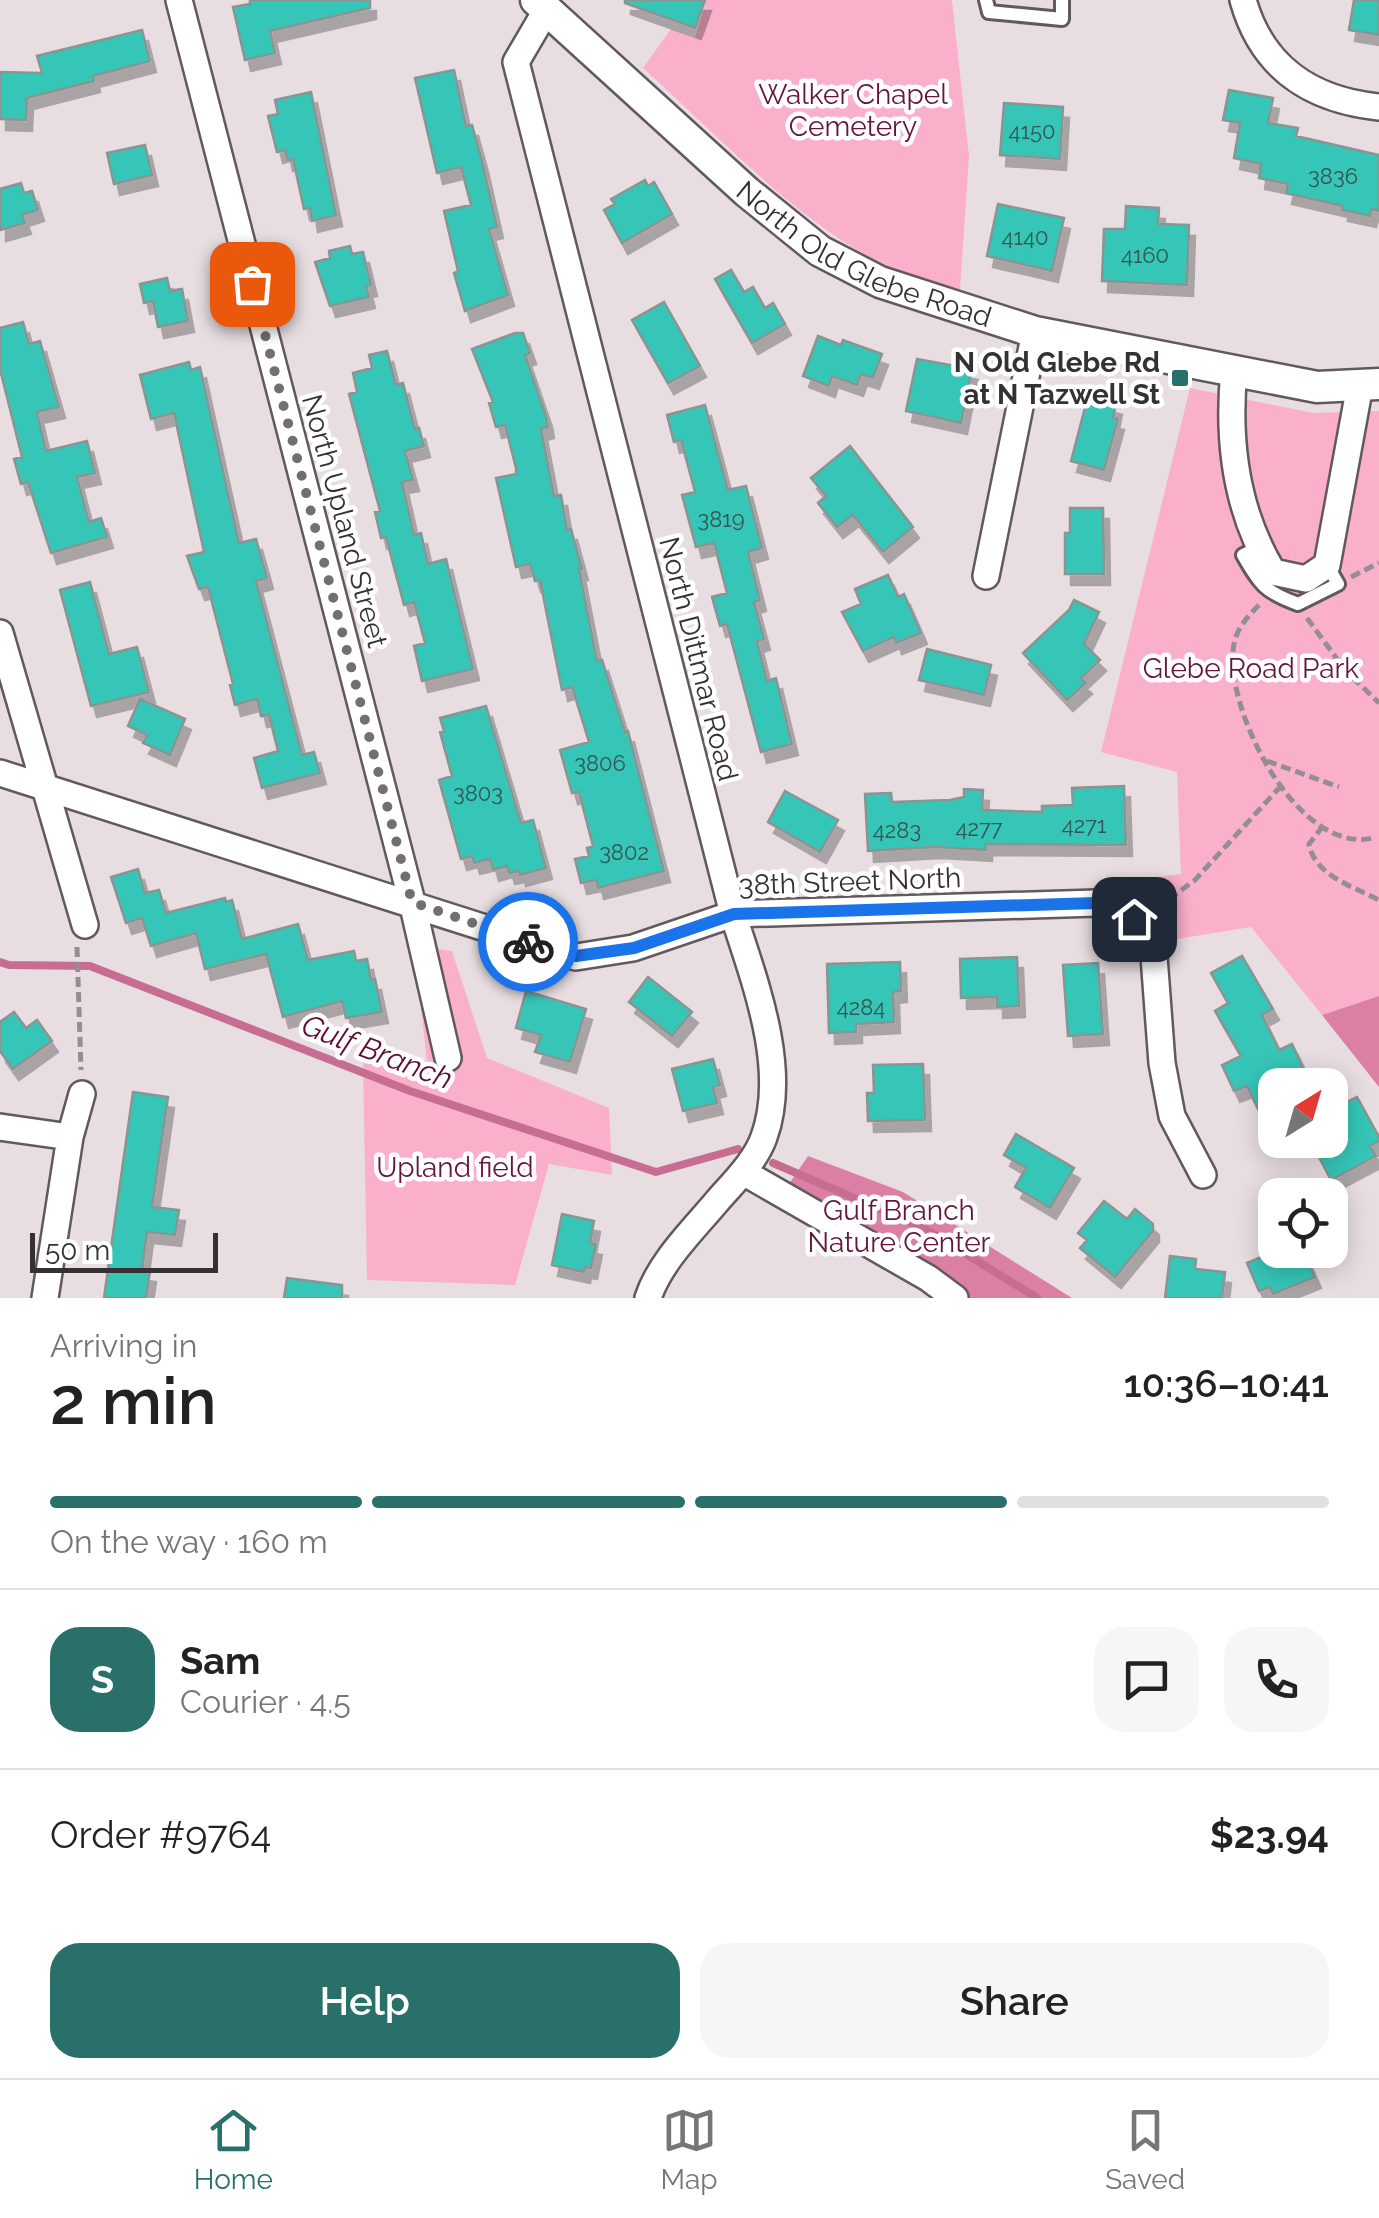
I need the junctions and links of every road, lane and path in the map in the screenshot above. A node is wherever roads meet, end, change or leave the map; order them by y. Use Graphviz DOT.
graph roads {
  1 [pos="178,0"];
  2 [pos="986,0"];
  3 [pos="1062,0"];
  4 [pos="1243,0"];
  5 [pos="542,5"];
  6 [pos="1379,107"];
  7 [pos="1036,332"];
  8 [pos="1234,370"];
  9 [pos="1370,385"];
  10 [pos="1258,548"];
  11 [pos="1379,563"];
  12 [pos="1332,574"];
  13 [pos="986,576"];
  14 [pos="1271,594"];
  15 [pos="1298,604"];
  16 [pos="0,633"];
  17 [pos="1379,704"];
  18 [pos="1264,760"];
  19 [pos="0,773"];
  20 [pos="45,788"];
  21 [pos="1279,788"];
  22 [pos="1339,788"];
  23 [pos="1324,825"];
  24 [pos="1373,838"];
  25 [pos="1379,900"];
  26 [pos="412,902"];
  27 [pos="1168,903"];
  28 [pos="734,914"];
  29 [pos="81,936"];
  30 [pos="448,1058"];
  31 [pos="82,1094"];
  32 [pos="0,1127"];
  33 [pos="70,1137"];
  34 [pos="743,1172"];
  35 [pos="1204,1175"];
  36 [pos="45,1298"];
  37 [pos="648,1298"];
  38 [pos="955,1298"];
  1 -- 26 [label="street, North Upland Street"];
  2 -- 3 [label="lane"];
  4 -- 6 [label="street"];
  5 -- 7 [label="street, North Old Glebe Road"];
  5 -- 28 [label="street, North Dittmar Road"];
  7 -- 8 [label="street, North Old Glebe Road"];
  7 -- 13 [label="street"];
  8 -- 9 [label="street, North Old Glebe Road"];
  8 -- 10 [label="street"];
  9 -- 12 [label="street"];
  10 -- 12 [label="street"];
  10 -- 14 [label="lane"];
  11 -- 12 [label="path"];
  12 -- 15 [label="lane"];
  14 -- 15 [label="lane"];
  14 -- 18 [label="path"];
  15 -- 17 [label="path"];
  16 -- 20 [label="street"];
  18 -- 21 [label="path"];
  18 -- 22 [label="path"];
  19 -- 20 [label="street, 38th Street North"];
  20 -- 26 [label="street, 38th Street North"];
  20 -- 29 [label="street"];
  21 -- 23 [label="path"];
  21 -- 27 [label="path"];
  23 -- 24 [label="path"];
  23 -- 25 [label="path"];
  26 -- 28 [label="street, 38th Street North"];
  26 -- 30 [label="street, North Upland Street"];
  28 -- 34 [label="street, North Dittmar Road"];
  28 -- 35 [label="street, 38th Street North"];
  29 -- 31 [label="path"];
  31 -- 33 [label="street"];
  32 -- 33 [label="street"];
  33 -- 36 [label="street"];
  34 -- 37 [label="street, North Dittmar Road"];
  34 -- 38 [label="street"];
}
